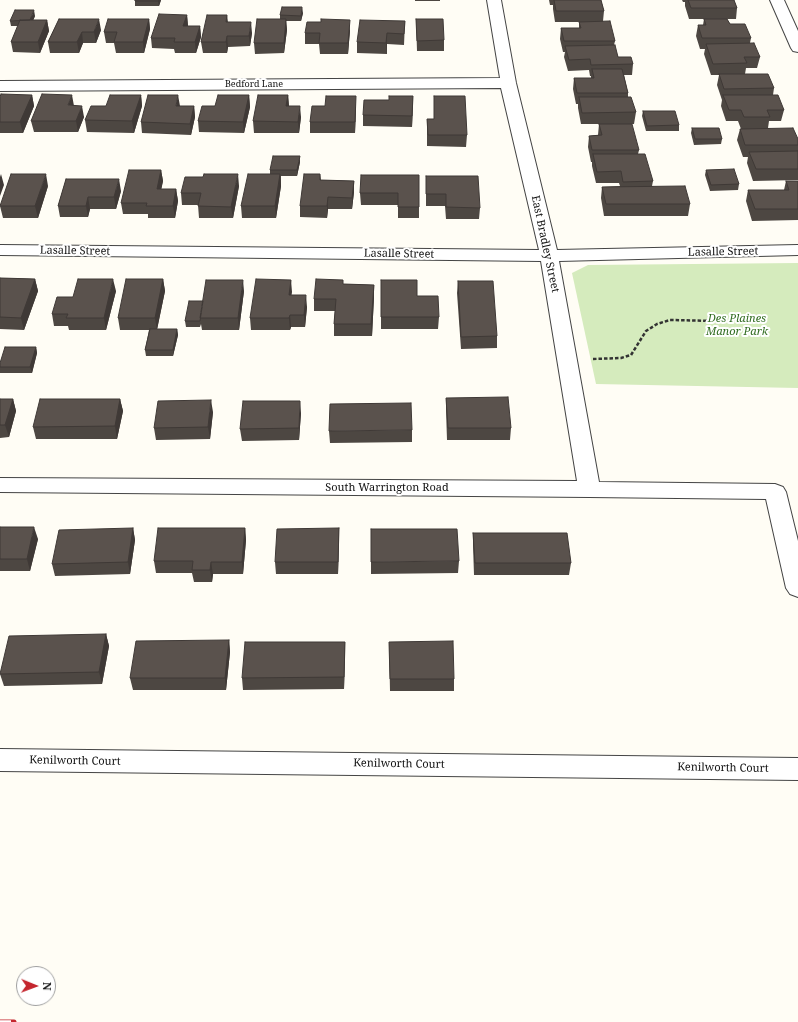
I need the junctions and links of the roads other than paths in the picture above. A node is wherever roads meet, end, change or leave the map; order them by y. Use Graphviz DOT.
graph roads {
  1 [pos="494,0"];
  2 [pos="777,0"];
  3 [pos="798,48"];
  4 [pos="508,83"];
  5 [pos="0,86"];
  6 [pos="0,250"];
  7 [pos="798,250"];
  8 [pos="549,256"];
  9 [pos="0,486"];
  10 [pos="589,489"];
  11 [pos="798,588"];
  12 [pos="0,760"];
  13 [pos="798,769"];
  1 -- 4 [label="street, East Bradley Street"];
  2 -- 3 [label="street"];
  4 -- 5 [label="street, Bedford Lane"];
  4 -- 8 [label="street, East Bradley Street"];
  6 -- 8 [label="street, Lasalle Street"];
  7 -- 8 [label="street, Lasalle Street"];
  8 -- 10 [label="street, East Bradley Street"];
  9 -- 10 [label="street, South Warrington Road"];
  10 -- 11 [label="street, South Warrington Road"];
  12 -- 13 [label="street, Kenilworth Court"];
}
